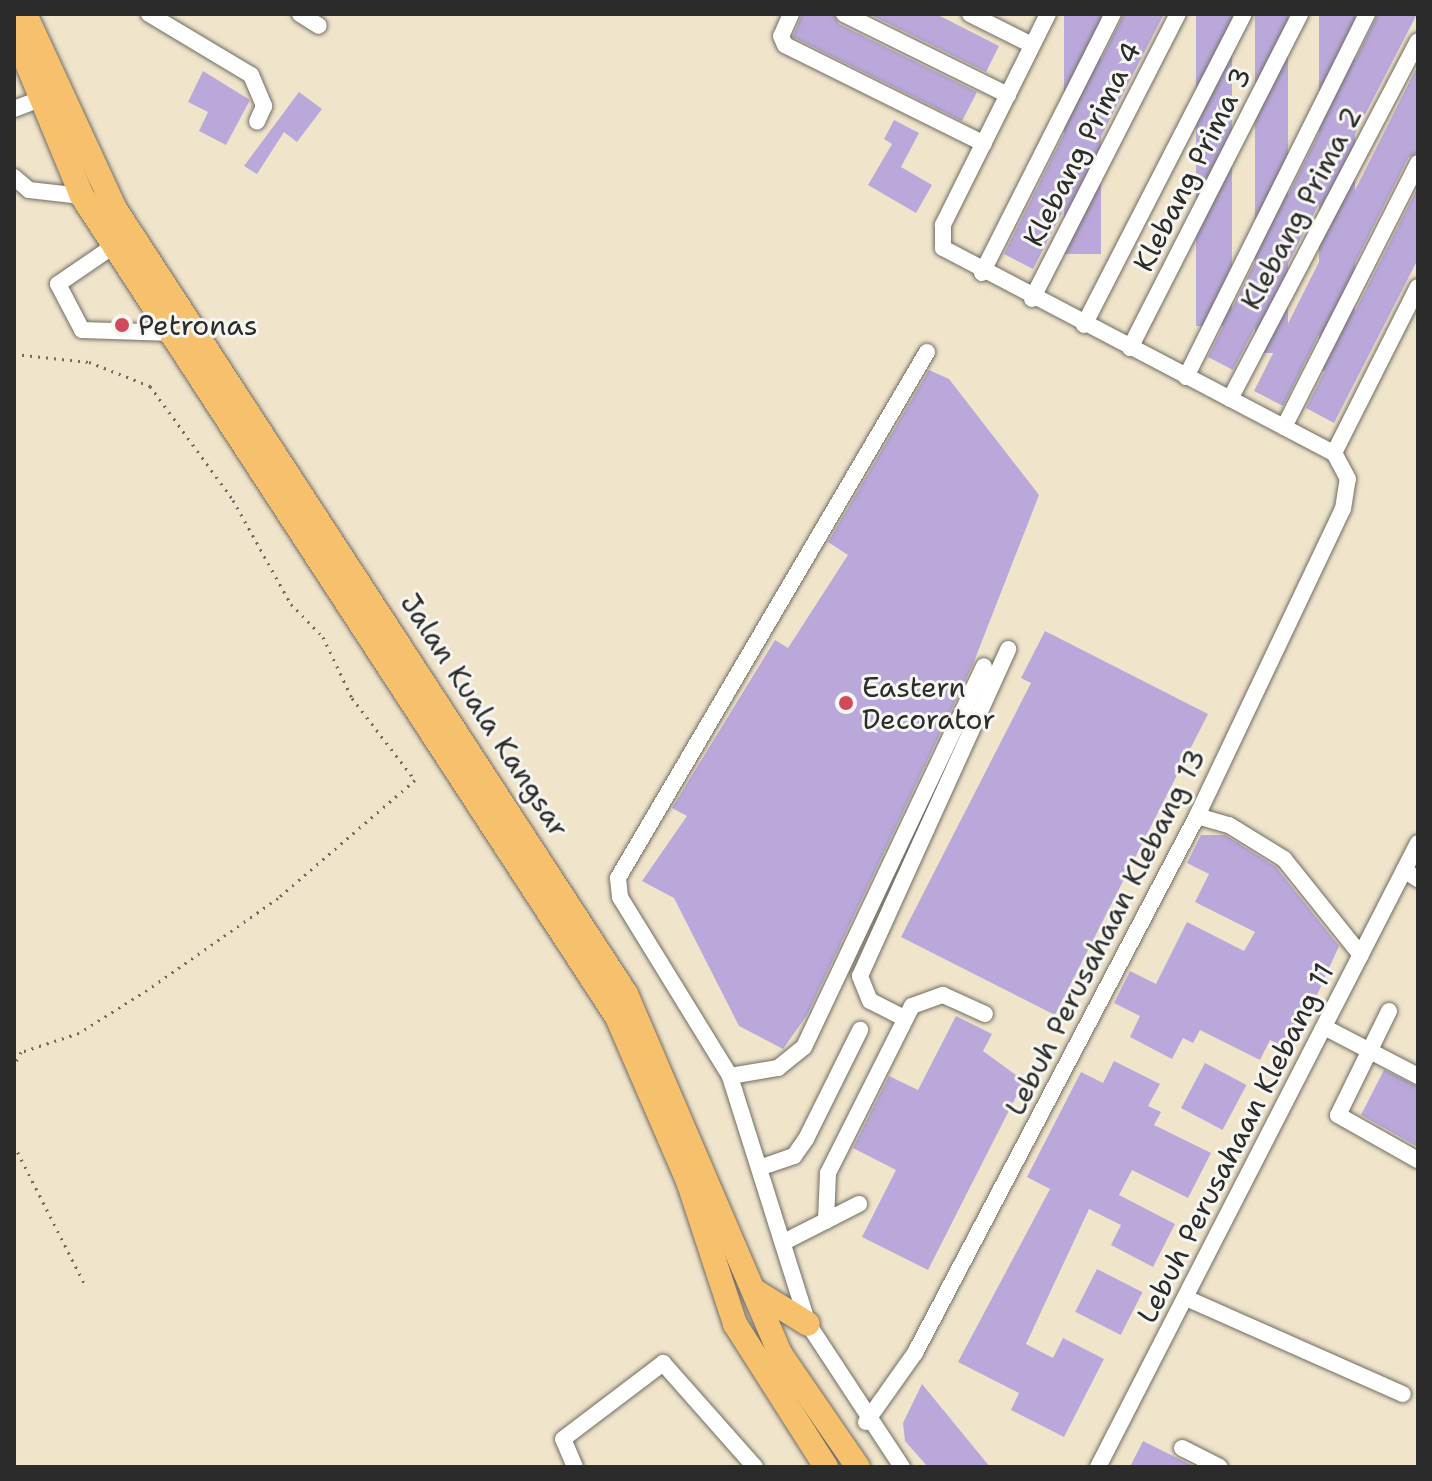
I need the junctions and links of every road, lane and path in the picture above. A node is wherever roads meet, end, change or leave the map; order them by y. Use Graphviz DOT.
graph roads {
  1 [pos="25,14"];
  2 [pos="149,14"];
  3 [pos="300,14"];
  4 [pos="791,14"];
  5 [pos="844,14"];
  6 [pos="970,14"];
  7 [pos="1048,14"];
  8 [pos="1113,14"];
  9 [pos="1178,14"];
  10 [pos="1244,14"];
  11 [pos="1300,14"];
  12 [pos="1367,14"];
  13 [pos="319,26"];
  14 [pos="14,32"];
  15 [pos="1418,41"];
  16 [pos="1032,45"];
  17 [pos="1008,95"];
  18 [pos="40,99"];
  19 [pos="14,109"];
  20 [pos="257,122"];
  21 [pos="984,144"];
  22 [pos="1418,163"];
  23 [pos="14,177"];
  24 [pos="82,196"];
  25 [pos="115,245"];
  26 [pos="982,273"];
  27 [pos="1418,287"];
  28 [pos="1032,299"];
  29 [pos="1084,325"];
  30 [pos="173,333"];
  31 [pos="1130,348"];
  32 [pos="927,352"];
  33 [pos="14,354"];
  34 [pos="1186,377"];
  35 [pos="1230,399"];
  36 [pos="1284,427"];
  37 [pos="1334,453"];
  38 [pos="1008,649"];
  39 [pos="984,666"];
  40 [pos="1197,816"];
  41 [pos="1418,843"];
  42 [pos="1411,874"];
  43 [pos="1361,955"];
  44 [pos="1389,1011"];
  45 [pos="985,1014"];
  46 [pos="904,1018"];
  47 [pos="1326,1028"];
  48 [pos="860,1030"];
  49 [pos="1368,1050"];
  50 [pos="14,1065"];
  51 [pos="730,1076"];
  52 [pos="1418,1076"];
  53 [pos="14,1145"];
  54 [pos="1418,1160"];
  55 [pos="762,1167"];
  56 [pos="859,1204"];
  57 [pos="826,1221"];
  58 [pos="786,1241"];
  59 [pos="84,1283"];
  60 [pos="755,1291"];
  61 [pos="1186,1298"];
  62 [pos="808,1324"];
  63 [pos="1403,1394"];
  64 [pos="866,1422"];
  65 [pos="828,1426"];
  66 [pos="1182,1448"];
  67 [pos="818,1461"];
  68 [pos="575,1467"];
  69 [pos="755,1467"];
  70 [pos="846,1467"];
  71 [pos="858,1467"];
  72 [pos="902,1467"];
  73 [pos="1098,1467"];
  74 [pos="1220,1467"];
  1 -- 60 [label="highway, Jalan Kuala Kangsar"];
  2 -- 20 [label="street"];
  3 -- 13 [label="street"];
  4 -- 21 [label="street"];
  5 -- 17 [label="street"];
  6 -- 16 [label="street"];
  7 -- 16 [label="street"];
  8 -- 26 [label="street"];
  9 -- 28 [label="street, Klebang Prima 4"];
  10 -- 29 [label="street"];
  11 -- 31 [label="street, Klebang Prima 3"];
  12 -- 34 [label="street"];
  14 -- 18 [label="highway, Jalan Kuala Kangsar"];
  15 -- 35 [label="street, Klebang Prima 2"];
  16 -- 17 [label="street"];
  17 -- 21 [label="street"];
  18 -- 19 [label="street"];
  18 -- 24 [label="highway, Jalan Kuala Kangsar"];
  21 -- 26 [label="street"];
  22 -- 36 [label="street"];
  23 -- 24 [label="street"];
  24 -- 25 [label="highway, Jalan Kuala Kangsar"];
  25 -- 30 [label="highway, Jalan Kuala Kangsar"];
  25 -- 30 [label="street"];
  26 -- 28 [label="street"];
  27 -- 37 [label="street"];
  28 -- 29 [label="street"];
  29 -- 31 [label="street"];
  30 -- 67 [label="highway, Jalan Kuala Kangsar"];
  31 -- 34 [label="street"];
  32 -- 51 [label="street"];
  33 -- 50 [label="path"];
  34 -- 35 [label="street"];
  35 -- 36 [label="street"];
  36 -- 37 [label="street"];
  37 -- 40 [label="street, Lebuh Perusahaan Klebang 13"];
  38 -- 46 [label="street"];
  39 -- 51 [label="street"];
  40 -- 43 [label="street"];
  40 -- 64 [label="street, Lebuh Perusahaan Klebang 13"];
  41 -- 42 [label="street, Lebuh Perusahaan Klebang 11"];
  42 -- 43 [label="street, Lebuh Perusahaan Klebang 11"];
  43 -- 47 [label="street, Lebuh Perusahaan Klebang 11"];
  44 -- 49 [label="street"];
  45 -- 46 [label="street"];
  46 -- 57 [label="street"];
  47 -- 49 [label="street"];
  47 -- 61 [label="street, Lebuh Perusahaan Klebang 11"];
  48 -- 55 [label="street"];
  49 -- 52 [label="street"];
  49 -- 54 [label="street"];
  51 -- 55 [label="street"];
  53 -- 59 [label="path"];
  55 -- 58 [label="street"];
  56 -- 57 [label="street"];
  57 -- 58 [label="street"];
  58 -- 62 [label="street"];
  60 -- 62 [label="highway"];
  60 -- 65 [label="highway, Jalan Kuala Kangsar"];
  61 -- 63 [label="street"];
  61 -- 73 [label="street, Lebuh Perusahaan Klebang 11"];
  62 -- 64 [label="street"];
  64 -- 72 [label="street"];
  65 -- 70 [label="highway"];
  65 -- 71 [label="highway, Jalan Kuala Kangsar"];
  66 -- 74 [label="street"];
  68 -- 69 [label="street"];
}
